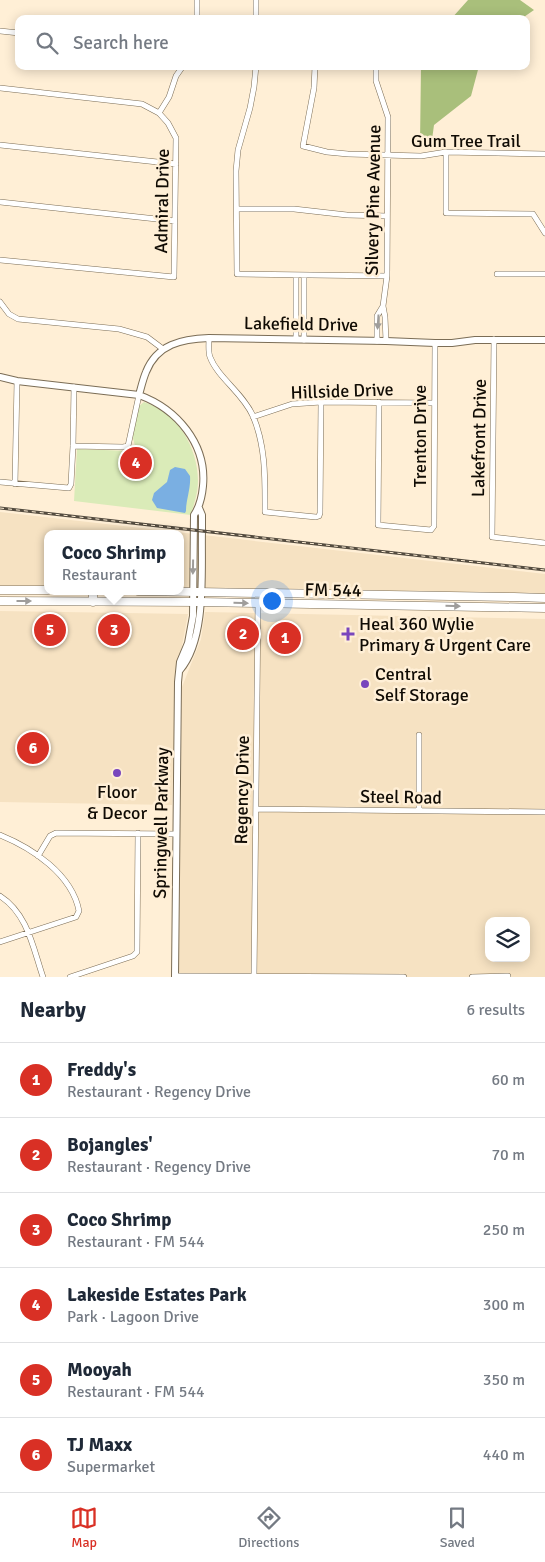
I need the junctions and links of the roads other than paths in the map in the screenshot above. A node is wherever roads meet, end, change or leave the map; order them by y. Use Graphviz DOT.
graph roads {
  1 [pos="197,0"];
  2 [pos="256,0"];
  3 [pos="197,15"];
  4 [pos="256,15"];
  5 [pos="0,31"];
  6 [pos="15,33"];
  7 [pos="180,70"];
  8 [pos="256,70"];
  9 [pos="315,70"];
  10 [pos="376,70"];
  11 [pos="0,88"];
  12 [pos="159,113"];
  13 [pos="0,145"];
  14 [pos="446,152"];
  15 [pos="388,154"];
  16 [pos="545,154"];
  17 [pos="176,164"];
  18 [pos="0,202"];
  19 [pos="237,208"];
  20 [pos="387,216"];
  21 [pos="175,221"];
  22 [pos="545,233"];
  23 [pos="0,260"];
  24 [pos="497,274"];
  25 [pos="545,274"];
  26 [pos="296,275"];
  27 [pos="304,275"];
  28 [pos="387,276"];
  29 [pos="0,302"];
  30 [pos="383,306"];
  31 [pos="209,338"];
  32 [pos="494,339"];
  33 [pos="296,340"];
  34 [pos="304,340"];
  35 [pos="545,340"];
  36 [pos="378,341"];
  37 [pos="386,341"];
  38 [pos="435,343"];
  39 [pos="163,349"];
  40 [pos="0,377"];
  41 [pos="17,381"];
  42 [pos="74,387"];
  43 [pos="139,395"];
  44 [pos="321,402"];
  45 [pos="379,402"];
  46 [pos="434,403"];
  47 [pos="253,417"];
  48 [pos="73,446"];
  49 [pos="0,482"];
  50 [pos="15,484"];
  51 [pos="199,508"];
  52 [pos="193,542"];
  53 [pos="202,542"];
  54 [pos="545,543"];
  55 [pos="0,590"];
  56 [pos="44,590"];
  57 [pos="184,592"];
  58 [pos="197,592"];
  59 [pos="316,593"];
  60 [pos="93,595"];
  61 [pos="435,595"];
  62 [pos="545,598"];
  63 [pos="0,601"];
  64 [pos="93,602"];
  65 [pos="197,602"];
  66 [pos="258,604"];
  67 [pos="316,605"];
  68 [pos="398,605"];
  69 [pos="545,608"];
  70 [pos="419,735"];
  71 [pos="256,809"];
  72 [pos="419,811"];
  73 [pos="545,812"];
  74 [pos="138,833"];
  75 [pos="176,834"];
  76 [pos="0,836"];
  77 [pos="38,856"];
  78 [pos="0,896"];
  79 [pos="28,933"];
  80 [pos="0,942"];
  81 [pos="174,976"];
  82 [pos="508,976"];
  83 [pos="43,977"];
  84 [pos="70,977"];
  85 [pos="254,977"];
  86 [pos="404,977"];
  87 [pos="472,977"];
  1 -- 3 [label="street"];
  2 -- 4 [label="street"];
  5 -- 6 [label="street"];
  7 -- 12 [label="street"];
  8 -- 19 [label="street"];
  9 -- 15 [label="street, Gum Tree Trail"];
  10 -- 15 [label="street, Silvery Pine Avenue"];
  11 -- 12 [label="street"];
  12 -- 17 [label="street, Admiral Drive"];
  13 -- 17 [label="street"];
  14 -- 15 [label="street, Gum Tree Trail"];
  14 -- 16 [label="street, Gum Tree Trail"];
  14 -- 22 [label="street"];
  15 -- 20 [label="street, Silvery Pine Avenue"];
  17 -- 21 [label="street, Admiral Drive"];
  18 -- 21 [label="street"];
  19 -- 20 [label="street"];
  19 -- 26 [label="street"];
  20 -- 28 [label="street, Silvery Pine Avenue"];
  21 -- 23 [label="street, Admiral Drive"];
  24 -- 25 [label="street"];
  26 -- 27 [label="street"];
  26 -- 33 [label="street"];
  27 -- 28 [label="street"];
  27 -- 34 [label="street"];
  28 -- 30 [label="street, Silvery Pine Avenue"];
  29 -- 39 [label="street"];
  30 -- 36 [label="street, Silvery Pine Avenue, one-way"];
  30 -- 37 [label="street, Silvery Pine Avenue"];
  31 -- 33 [label="street, Lakefield Drive"];
  31 -- 39 [label="street, Lakefield Drive"];
  31 -- 47 [label="street"];
  32 -- 35 [label="street, Lakefield Drive"];
  32 -- 38 [label="street, Lakefield Drive"];
  32 -- 54 [label="street, Lakefront Drive"];
  33 -- 34 [label="street, Lakefield Drive"];
  34 -- 36 [label="street, Lakefield Drive"];
  36 -- 37 [label="street, Lakefield Drive"];
  37 -- 38 [label="street, Lakefield Drive"];
  38 -- 46 [label="street, Trenton Drive"];
  39 -- 43 [label="street"];
  40 -- 41 [label="street, Springwell Parkway"];
  41 -- 42 [label="street, Springwell Parkway"];
  41 -- 50 [label="street"];
  42 -- 43 [label="street, Springwell Parkway"];
  42 -- 48 [label="street"];
  43 -- 48 [label="street"];
  43 -- 51 [label="street, Springwell Parkway"];
  44 -- 45 [label="street, Hillside Drive"];
  44 -- 47 [label="street, Hillside Drive"];
  44 -- 47 [label="street"];
  45 -- 46 [label="street, Hillside Drive"];
  45 -- 46 [label="street, Trenton Drive"];
  48 -- 50 [label="street"];
  49 -- 50 [label="street"];
  51 -- 52 [label="street, Springwell Parkway"];
  51 -- 53 [label="street, Springwell Parkway"];
  52 -- 53 [label="street"];
  52 -- 58 [label="street, Springwell Parkway, one-way"];
  53 -- 58 [label="street, Springwell Parkway"];
  55 -- 56 [label="main road"];
  57 -- 58 [label="main road, FM 544 / FM 544"];
  58 -- 59 [label="main road, FM 544 / FM 544"];
  58 -- 65 [label="street, Springwell Parkway"];
  59 -- 61 [label="main road, FM 544 / FM 544"];
  59 -- 67 [label="main road"];
  60 -- 64 [label="main road"];
  61 -- 62 [label="main road, FM 544 / FM 544"];
  61 -- 68 [label="main road"];
  63 -- 64 [label="main road, FM 544 / FM 544, one-way"];
  64 -- 65 [label="main road, FM 544 / FM 544"];
  65 -- 66 [label="main road, FM 544 / FM 544, one-way"];
  65 -- 75 [label="street, Springwell Parkway"];
  66 -- 67 [label="main road, FM 544 / FM 544"];
  66 -- 71 [label="street, Regency Drive"];
  67 -- 68 [label="main road, FM 544 / FM 544"];
  68 -- 69 [label="main road, FM 544 / FM 544, one-way"];
  70 -- 72 [label="street"];
  71 -- 72 [label="street, Steel Road"];
  71 -- 85 [label="street, Regency Drive"];
  72 -- 73 [label="street, Steel Road"];
  74 -- 75 [label="street"];
  74 -- 77 [label="street"];
  74 -- 84 [label="street"];
  75 -- 81 [label="street, Springwell Parkway"];
  76 -- 77 [label="street"];
  77 -- 79 [label="street"];
  78 -- 79 [label="street"];
  79 -- 80 [label="street"];
  79 -- 83 [label="street"];
  81 -- 85 [label="street"];
  82 -- 87 [label="street"];
  85 -- 86 [label="street"];
}
